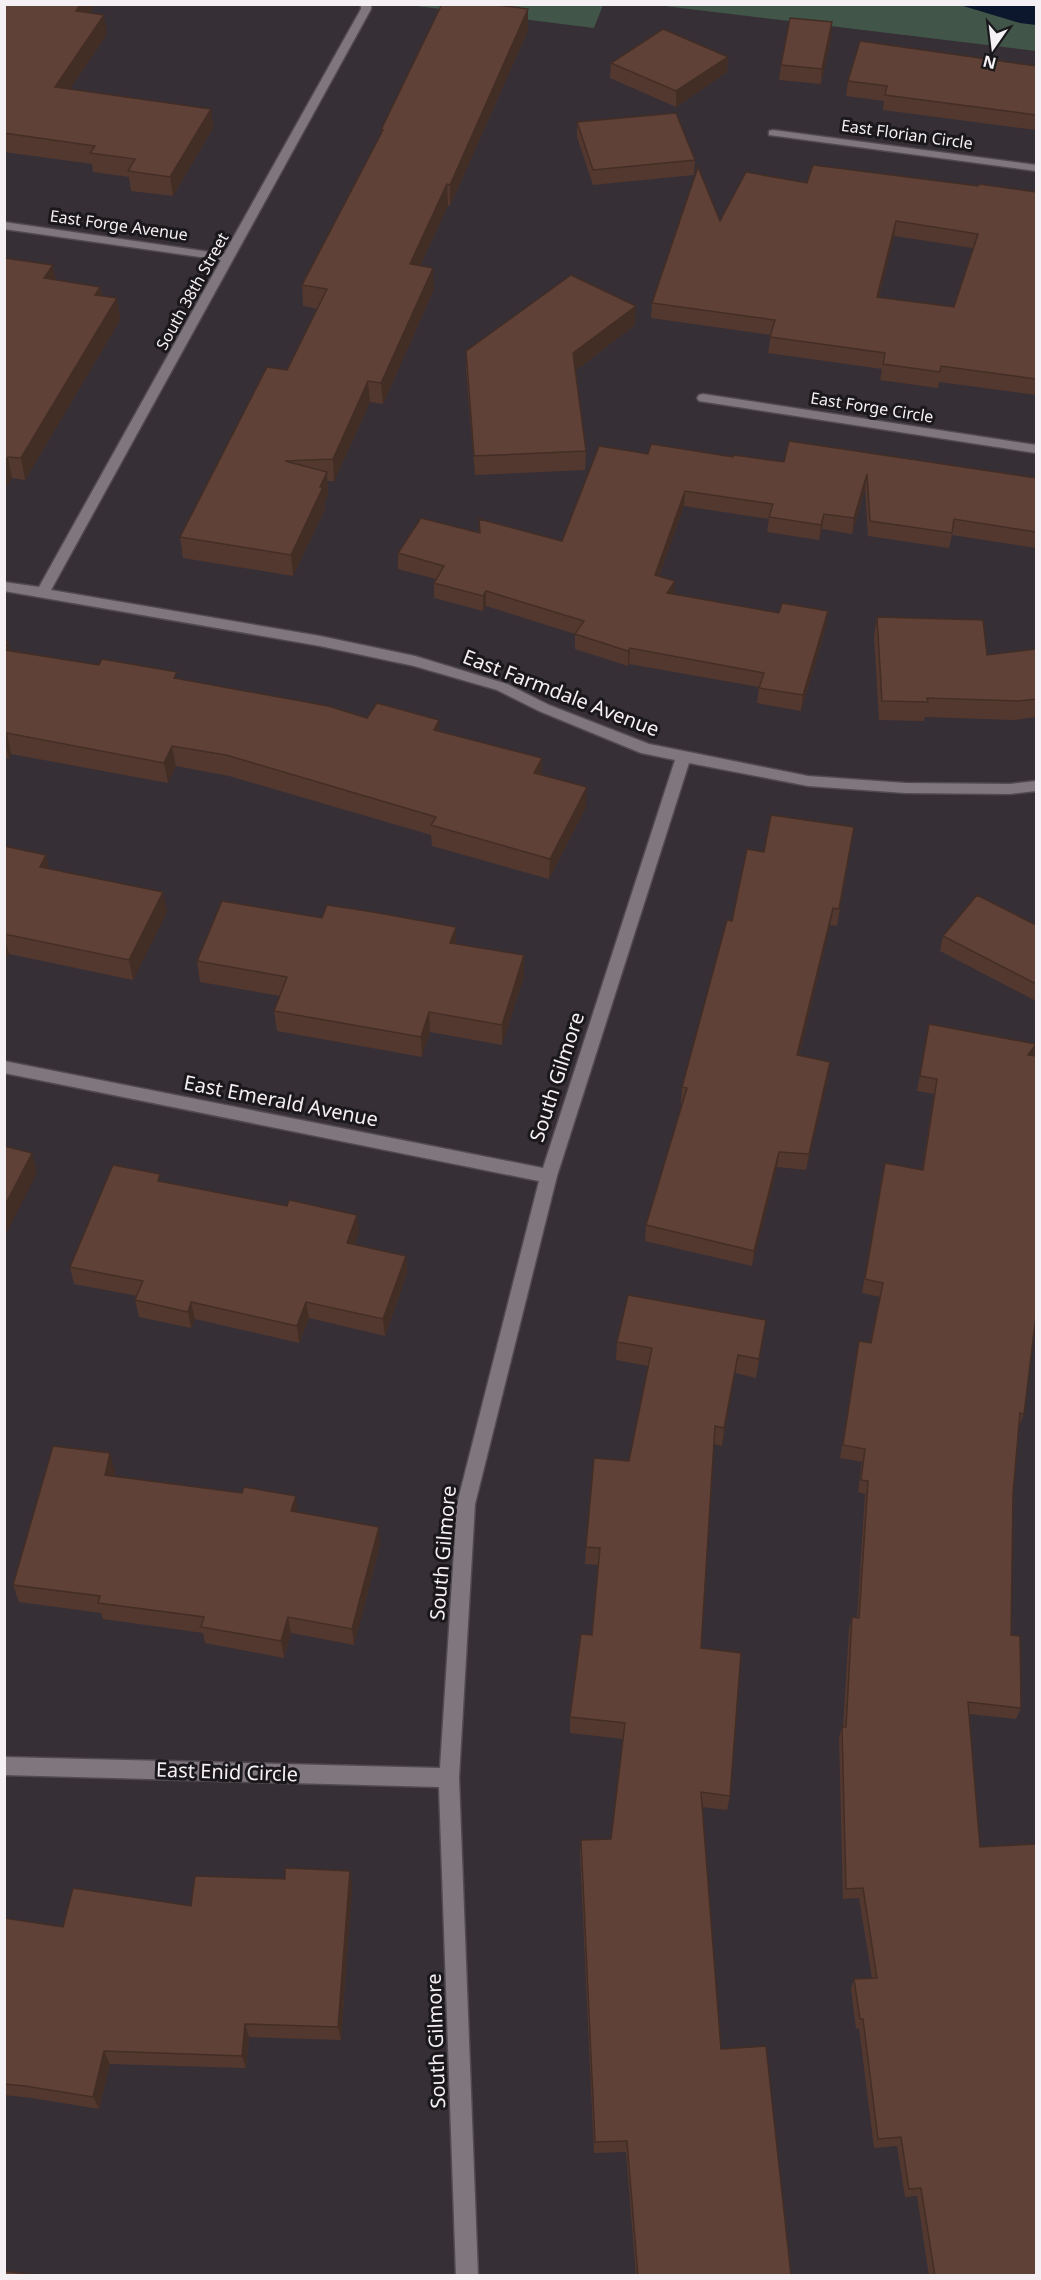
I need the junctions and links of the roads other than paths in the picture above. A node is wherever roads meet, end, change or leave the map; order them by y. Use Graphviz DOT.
graph roads {
  1 [pos="366,4"];
  2 [pos="773,133"];
  3 [pos="1036,168"];
  4 [pos="4,225"];
  5 [pos="229,258"];
  6 [pos="704,398"];
  7 [pos="1036,449"];
  8 [pos="4,586"];
  9 [pos="43,592"];
  10 [pos="683,757"];
  11 [pos="1036,786"];
  12 [pos="4,1067"];
  13 [pos="549,1176"];
  14 [pos="4,1766"];
  15 [pos="449,1778"];
  16 [pos="467,2276"];
  1 -- 5 [label="street, South 38th Street"];
  2 -- 3 [label="street, East Florian Circle"];
  4 -- 5 [label="street, East Forge Avenue"];
  5 -- 9 [label="street, South 38th Street"];
  6 -- 7 [label="street, East Forge Circle"];
  8 -- 9 [label="street, East Farmdale Avenue"];
  9 -- 10 [label="street, East Farmdale Avenue"];
  10 -- 11 [label="street, East Farmdale Avenue"];
  10 -- 13 [label="street, South Gilmore"];
  12 -- 13 [label="street, East Emerald Avenue"];
  13 -- 15 [label="street, South Gilmore"];
  14 -- 15 [label="street, East Enid Circle"];
  15 -- 16 [label="street, South Gilmore"];
}
